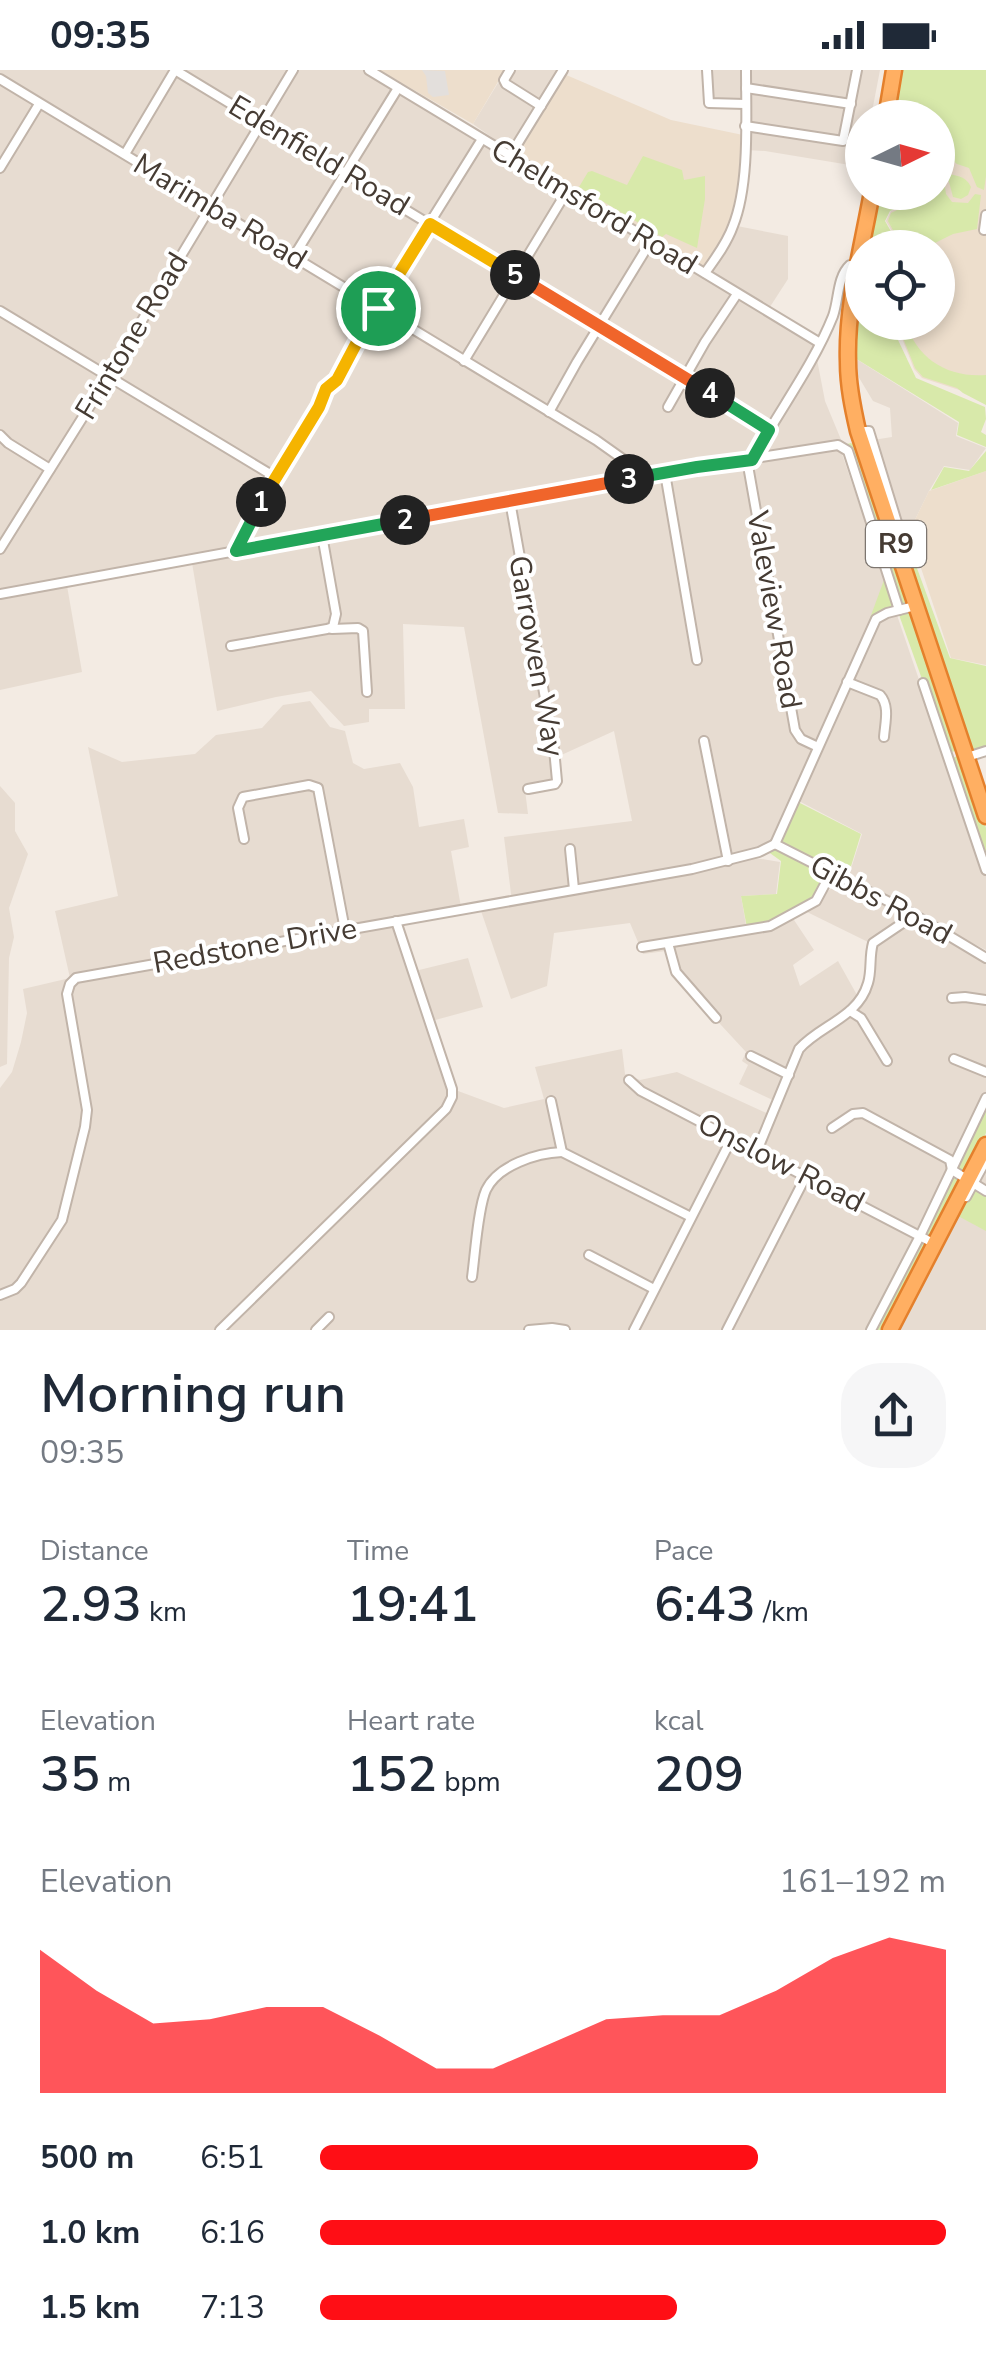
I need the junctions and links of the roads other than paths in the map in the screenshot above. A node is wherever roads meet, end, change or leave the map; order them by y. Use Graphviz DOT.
graph roads {
  1 [pos="176,70"];
  2 [pos="293,70"];
  3 [pos="369,70"];
  4 [pos="510,70"];
  5 [pos="563,70"];
  6 [pos="707,70"];
  7 [pos="746,70"];
  8 [pos="858,70"];
  9 [pos="894,70"];
  10 [pos="0,79"];
  11 [pos="398,88"];
  12 [pos="746,88"];
  13 [pos="852,100"];
  14 [pos="889,100"];
  15 [pos="845,103"];
  16 [pos="39,104"];
  17 [pos="746,104"];
  18 [pos="541,106"];
  19 [pos="261,121"];
  20 [pos="745,126"];
  21 [pos="482,139"];
  22 [pos="845,140"];
  23 [pos="516,146"];
  24 [pos="125,154"];
  25 [pos="510,156"];
  26 [pos="520,162"];
  27 [pos="0,168"];
  28 [pos="345,173"];
  29 [pos="567,191"];
  30 [pos="210,206"];
  31 [pos="986,215"];
  32 [pos="430,224"];
  33 [pos="984,230"];
  34 [pos="652,241"];
  35 [pos="294,256"];
  36 [pos="705,274"];
  37 [pos="515,275"];
  38 [pos="845,286"];
  39 [pos="738,294"];
  40 [pos="378,308"];
  41 [pos="0,311"];
  42 [pos="599,326"];
  43 [pos="849,340"];
  44 [pos="820,343"];
  45 [pos="464,361"];
  46 [pos="108,377"];
  47 [pos="685,378"];
  48 [pos="668,407"];
  49 [pos="549,412"];
  50 [pos="769,430"];
  51 [pos="858,432"];
  52 [pos="0,435"];
  53 [pos="749,460"];
  54 [pos="50,469"];
  55 [pos="665,473"];
  56 [pos="274,478"];
  57 [pos="638,478"];
  58 [pos="510,501"];
  59 [pos="899,529"];
  60 [pos="322,535"];
  61 [pos="1,545"];
  62 [pos="236,551"];
  63 [pos="0,594"];
  64 [pos="915,606"];
  65 [pos="899,610"];
  66 [pos="327,630"];
  67 [pos="231,646"];
  68 [pos="697,660"];
  69 [pos="847,682"];
  70 [pos="923,682"];
  71 [pos="368,692"];
  72 [pos="884,737"];
  73 [pos="704,742"];
  74 [pos="818,747"];
  75 [pos="986,752"];
  76 [pos="967,757"];
  77 [pos="528,788"];
  78 [pos="986,816"];
  79 [pos="244,840"];
  80 [pos="775,844"];
  81 [pos="570,849"];
  82 [pos="728,861"];
  83 [pos="986,870"];
  84 [pos="831,873"];
  85 [pos="574,889"];
  86 [pos="912,913"];
  87 [pos="396,922"];
  88 [pos="345,930"];
  89 [pos="668,943"];
  90 [pos="642,947"];
  91 [pos="986,958"];
  92 [pos="952,998"];
  93 [pos="986,1000"];
  94 [pos="850,1011"];
  95 [pos="716,1018"];
  96 [pos="750,1056"];
  97 [pos="954,1059"];
  98 [pos="887,1061"];
  99 [pos="986,1072"];
  100 [pos="788,1075"];
  101 [pos="629,1080"];
  102 [pos="986,1098"];
  103 [pos="551,1101"];
  104 [pos="832,1128"];
  105 [pos="732,1138"];
  106 [pos="986,1145"];
  107 [pos="757,1151"];
  108 [pos="562,1152"];
  109 [pos="986,1160"];
  110 [pos="952,1170"];
  111 [pos="806,1176"];
  112 [pos="971,1183"];
  113 [pos="986,1191"];
  114 [pos="692,1217"];
  115 [pos="943,1234"];
  116 [pos="920,1236"];
  117 [pos="589,1255"];
  118 [pos="472,1277"];
  119 [pos="654,1289"];
  120 [pos="0,1295"];
  121 [pos="330,1317"];
  122 [pos="321,1329"];
  123 [pos="220,1330"];
  124 [pos="529,1330"];
  125 [pos="564,1330"];
  126 [pos="634,1330"];
  127 [pos="727,1330"];
  128 [pos="871,1330"];
  129 [pos="894,1330"];
  1 -- 19 [label="street, Edenfield Road"];
  1 -- 24 [label="street"];
  2 -- 19 [label="street, Frintone Road"];
  3 -- 11 [label="street, Chelmsford Road"];
  4 -- 18 [label="street"];
  5 -- 18 [label="street"];
  6 -- 17 [label="street"];
  7 -- 12 [label="street"];
  8 -- 13 [label="street"];
  9 -- 14 [label="highway"];
  10 -- 16 [label="street, Marimba Road"];
  11 -- 21 [label="street, Chelmsford Road"];
  11 -- 28 [label="street"];
  12 -- 15 [label="street"];
  12 -- 17 [label="street"];
  16 -- 24 [label="street, Marimba Road"];
  16 -- 27 [label="street"];
  17 -- 20 [label="street"];
  18 -- 23 [label="street"];
  19 -- 28 [label="street, Edenfield Road"];
  19 -- 30 [label="street, Frintone Road"];
  20 -- 22 [label="street"];
  20 -- 36 [label="street"];
  21 -- 25 [label="street, Chelmsford Road"];
  21 -- 32 [label="street"];
  23 -- 25 [label="street"];
  23 -- 26 [label="street"];
  24 -- 30 [label="street, Marimba Road"];
  25 -- 26 [label="street, Chelmsford Road"];
  26 -- 29 [label="street, Chelmsford Road"];
  28 -- 32 [label="street, Edenfield Road"];
  28 -- 35 [label="street"];
  29 -- 34 [label="street, Chelmsford Road"];
  29 -- 37 [label="street"];
  30 -- 35 [label="street, Marimba Road"];
  30 -- 46 [label="street, Frintone Road"];
  31 -- 33 [label="street"];
  32 -- 37 [label="street, Edenfield Road"];
  32 -- 40 [label="street"];
  34 -- 36 [label="street, Chelmsford Road"];
  34 -- 42 [label="street"];
  35 -- 40 [label="street, Marimba Road"];
  36 -- 39 [label="street, Chelmsford Road"];
  37 -- 42 [label="street, Edenfield Road"];
  37 -- 45 [label="street"];
  38 -- 44 [label="street"];
  39 -- 44 [label="street, Chelmsford Road"];
  39 -- 47 [label="street"];
  40 -- 45 [label="street, Marimba Road"];
  40 -- 56 [label="street"];
  41 -- 46 [label="street"];
  42 -- 47 [label="street, Edenfield Road"];
  42 -- 49 [label="street"];
  43 -- 51 [label="highway, R9"];
  44 -- 50 [label="street"];
  45 -- 49 [label="street, Marimba Road"];
  46 -- 54 [label="street, Frintone Road"];
  46 -- 56 [label="street"];
  47 -- 48 [label="street"];
  47 -- 50 [label="street, Edenfield Road"];
  49 -- 57 [label="street, Marimba Road"];
  50 -- 53 [label="street"];
  51 -- 59 [label="street"];
  51 -- 64 [label="highway, R9"];
  52 -- 54 [label="street"];
  53 -- 55 [label="street"];
  53 -- 65 [label="street"];
  53 -- 74 [label="street, Valeview Road"];
  54 -- 61 [label="street, Frintone Road"];
  55 -- 57 [label="street"];
  55 -- 68 [label="street"];
  56 -- 62 [label="street"];
  57 -- 58 [label="street"];
  58 -- 60 [label="street"];
  58 -- 77 [label="street, Garrowen Way"];
  60 -- 62 [label="street"];
  60 -- 66 [label="street"];
  62 -- 63 [label="street"];
  64 -- 65 [label="street"];
  64 -- 76 [label="highway, R9"];
  65 -- 69 [label="street"];
  66 -- 67 [label="street"];
  66 -- 71 [label="street"];
  69 -- 72 [label="street"];
  69 -- 74 [label="street"];
  70 -- 83 [label="street"];
  73 -- 82 [label="street"];
  74 -- 80 [label="street"];
  75 -- 76 [label="street"];
  76 -- 78 [label="highway, R9"];
  79 -- 88 [label="street"];
  80 -- 82 [label="street, Redstone Drive"];
  80 -- 84 [label="street, Gibbs Road"];
  81 -- 85 [label="street"];
  82 -- 85 [label="street, Redstone Drive"];
  84 -- 86 [label="street, Gibbs Road"];
  84 -- 89 [label="street"];
  85 -- 87 [label="street, Redstone Drive"];
  86 -- 91 [label="street, Gibbs Road"];
  86 -- 94 [label="street"];
  87 -- 88 [label="street, Redstone Drive"];
  87 -- 123 [label="street"];
  88 -- 120 [label="street, Redstone Drive"];
  89 -- 90 [label="street"];
  89 -- 95 [label="street"];
  92 -- 93 [label="street"];
  94 -- 98 [label="street"];
  94 -- 100 [label="street"];
  96 -- 100 [label="street"];
  97 -- 99 [label="street"];
  100 -- 107 [label="street"];
  101 -- 105 [label="street, Onslow Road"];
  102 -- 110 [label="street"];
  103 -- 108 [label="street"];
  104 -- 110 [label="street"];
  105 -- 107 [label="street, Onslow Road"];
  105 -- 114 [label="street"];
  106 -- 112 [label="highway"];
  107 -- 111 [label="street, Onslow Road"];
  108 -- 114 [label="street"];
  108 -- 118 [label="street"];
  109 -- 112 [label="street"];
  110 -- 112 [label="street"];
  110 -- 116 [label="street"];
  111 -- 116 [label="street, Onslow Road"];
  111 -- 127 [label="street"];
  112 -- 113 [label="street"];
  112 -- 115 [label="highway"];
  114 -- 119 [label="street"];
  115 -- 116 [label="street, Onslow Road"];
  115 -- 129 [label="highway"];
  116 -- 128 [label="street"];
  117 -- 119 [label="street"];
  119 -- 126 [label="street"];
  121 -- 122 [label="street"];
  124 -- 125 [label="street"];
}
